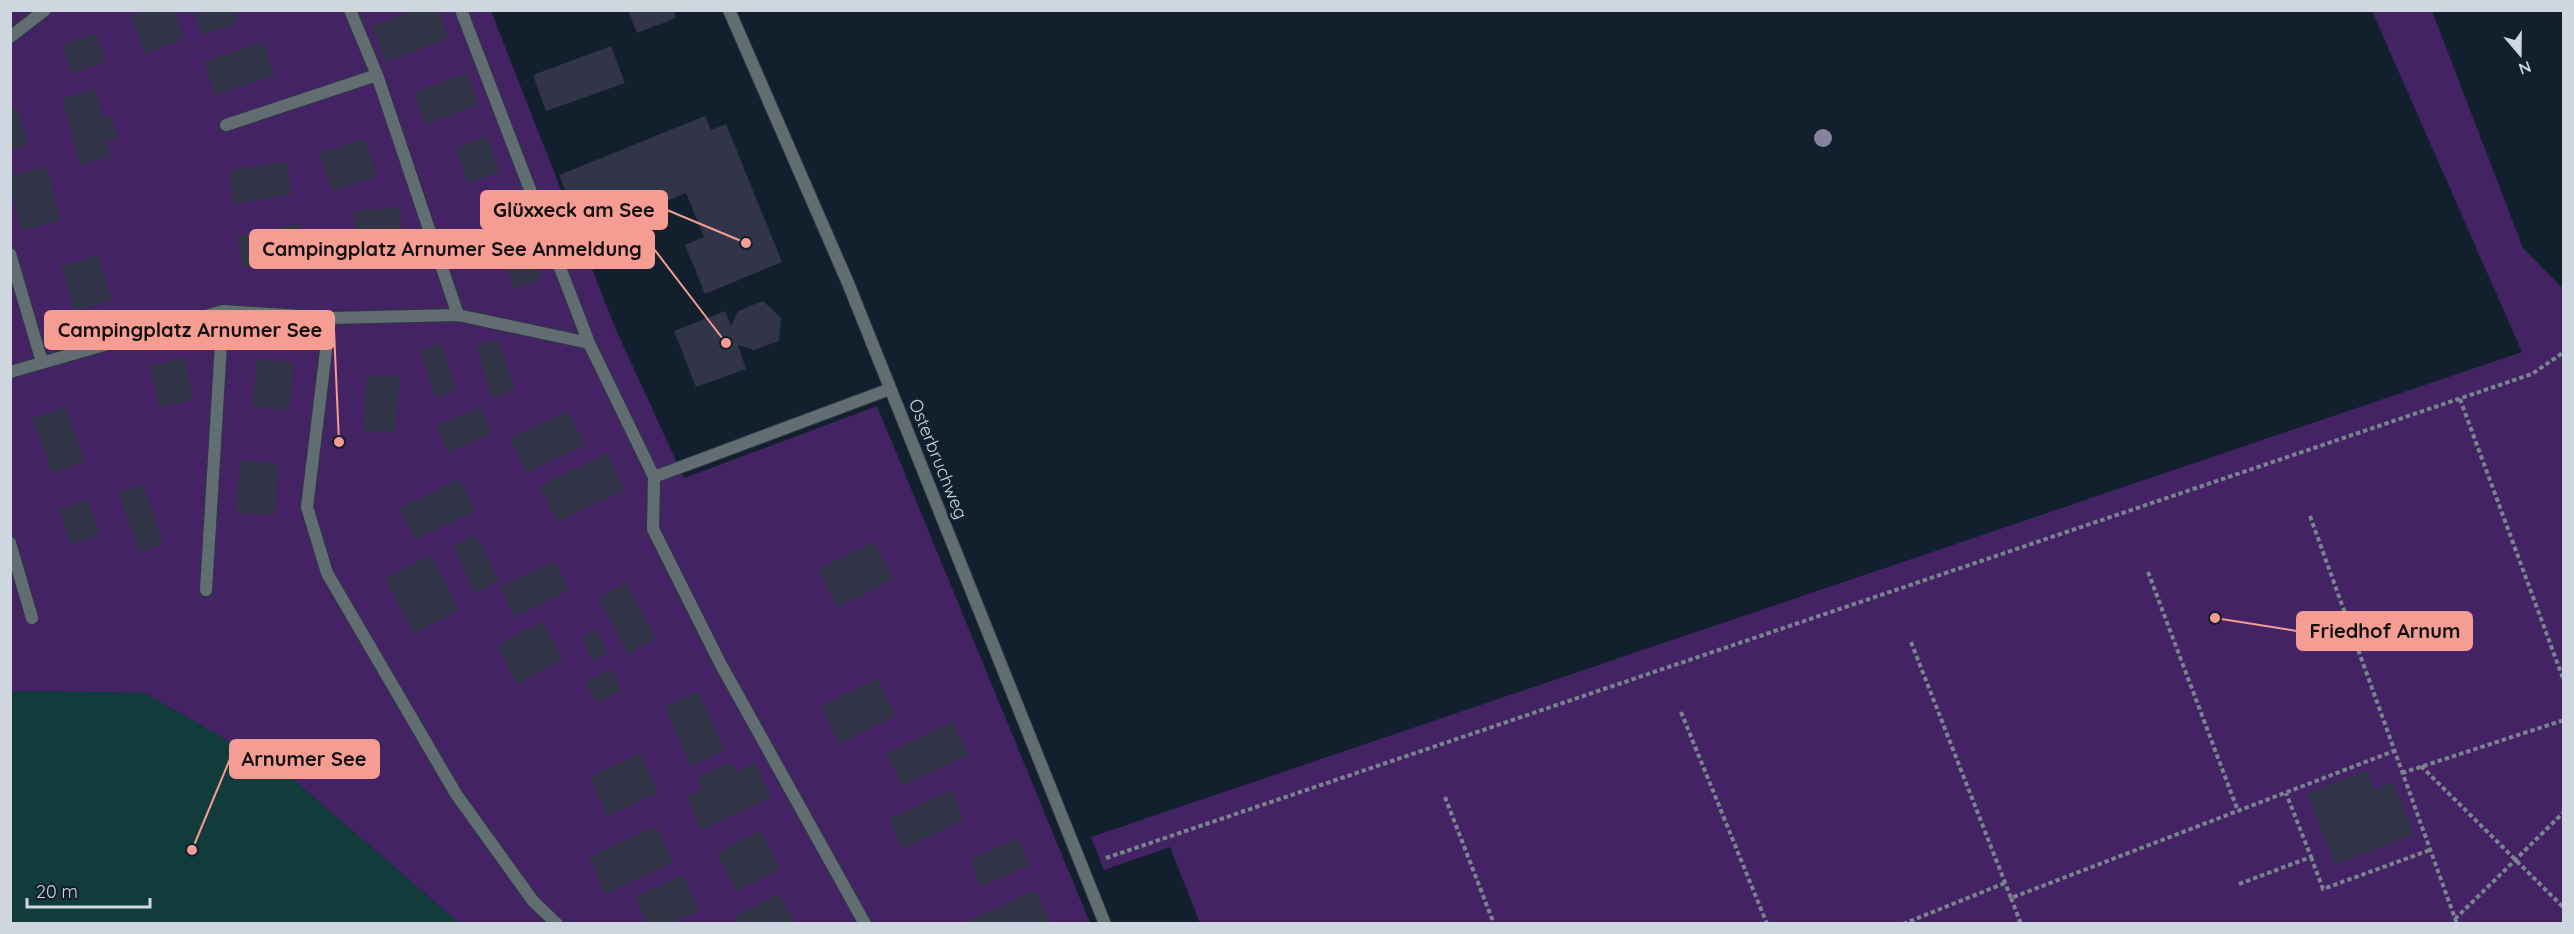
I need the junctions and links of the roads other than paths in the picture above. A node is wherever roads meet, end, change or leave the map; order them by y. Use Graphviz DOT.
graph roads {
  1 [pos="45,10"];
  2 [pos="350,10"];
  3 [pos="461,10"];
  4 [pos="729,10"];
  5 [pos="10,37"];
  6 [pos="377,75"];
  7 [pos="226,125"];
  8 [pos="10,254"];
  9 [pos="223,311"];
  10 [pos="458,315"];
  11 [pos="330,318"];
  12 [pos="589,343"];
  13 [pos="42,362"];
  14 [pos="10,372"];
  15 [pos="890,389"];
  16 [pos="654,477"];
  17 [pos="10,543"];
  18 [pos="206,590"];
  19 [pos="32,618"];
  20 [pos="557,924"];
  21 [pos="866,924"];
  22 [pos="1105,924"];
  1 -- 5 [label="street"];
  2 -- 6 [label="street"];
  3 -- 12 [label="street"];
  4 -- 15 [label="street, Osterbruchweg"];
  6 -- 7 [label="street"];
  6 -- 10 [label="street"];
  8 -- 13 [label="street"];
  9 -- 11 [label="street"];
  9 -- 13 [label="street"];
  9 -- 18 [label="street"];
  10 -- 11 [label="street"];
  10 -- 12 [label="street"];
  11 -- 20 [label="street"];
  12 -- 16 [label="street"];
  13 -- 14 [label="street"];
  15 -- 16 [label="street"];
  15 -- 22 [label="street, Osterbruchweg"];
  16 -- 21 [label="street"];
  17 -- 19 [label="street"];
}
